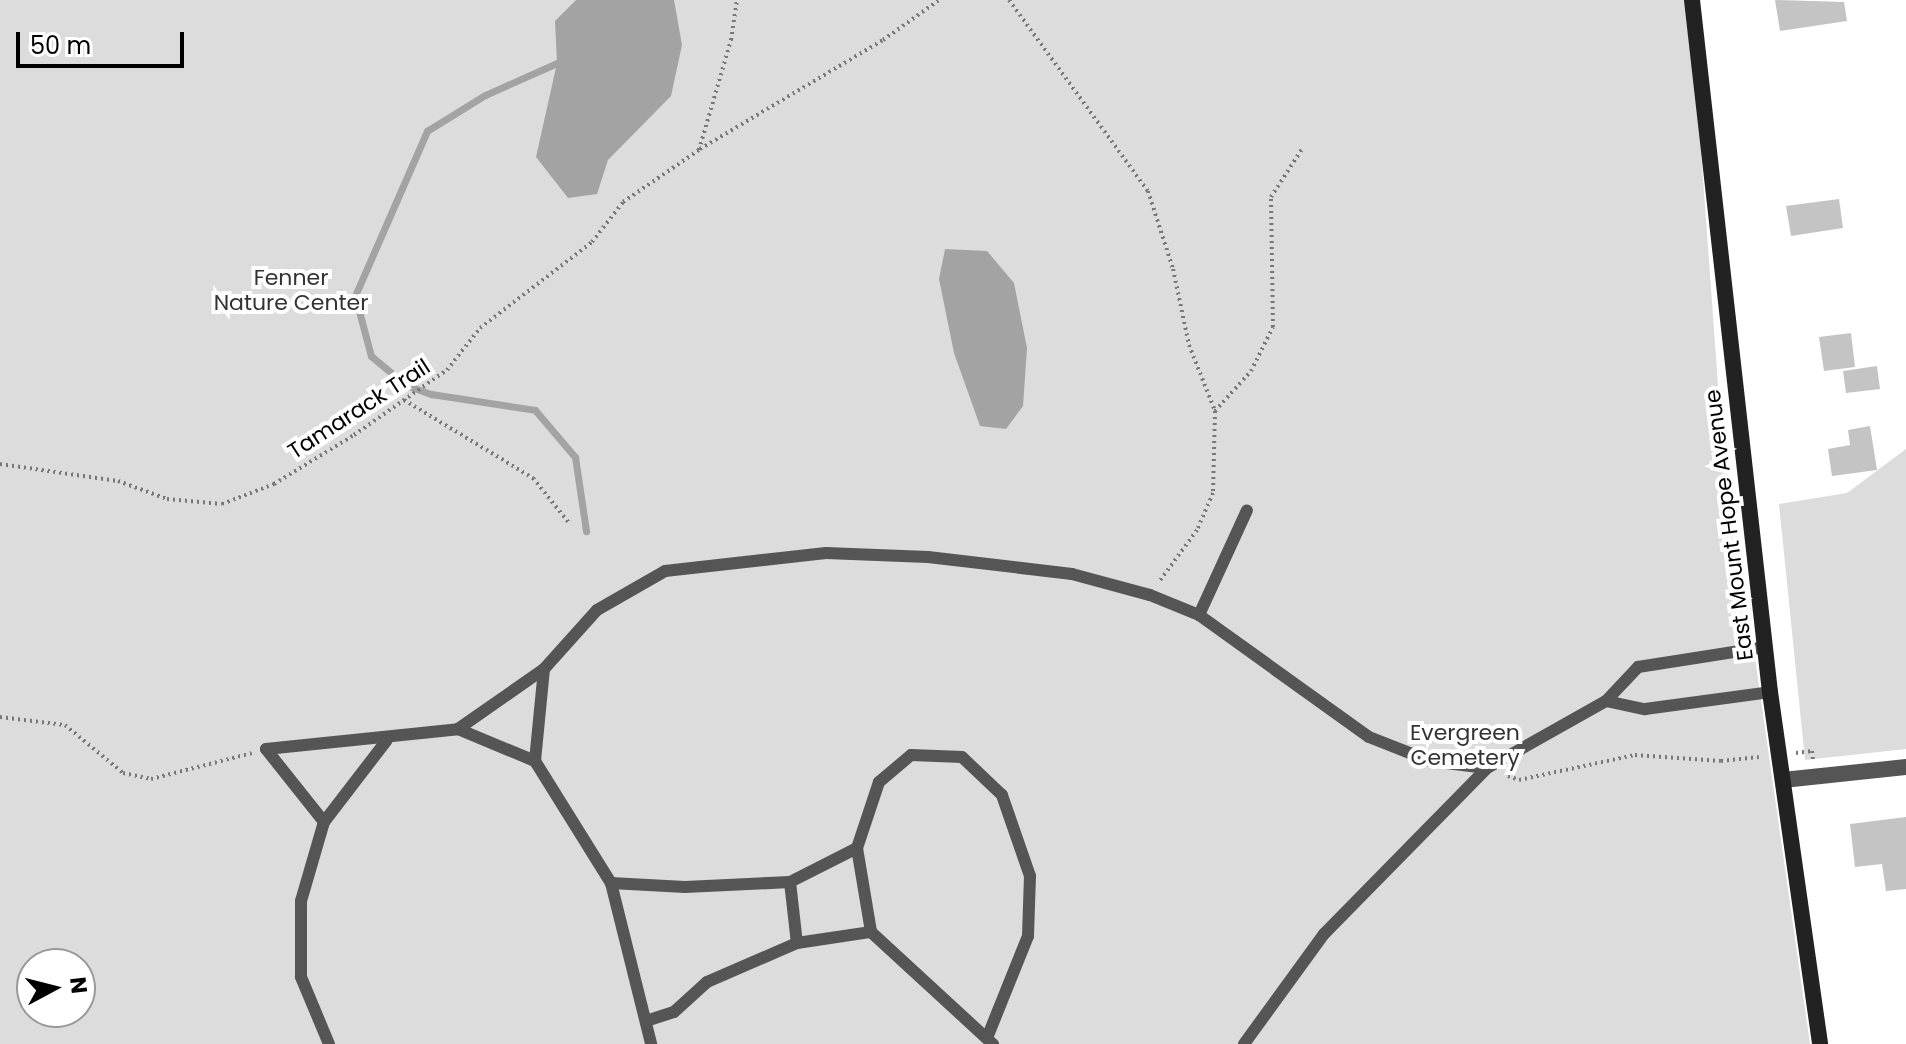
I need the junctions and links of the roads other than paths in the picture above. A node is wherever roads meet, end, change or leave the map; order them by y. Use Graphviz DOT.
graph roads {
  1 [pos="1692,0"];
  2 [pos="1247,510"];
  3 [pos="1199,615"];
  4 [pos="1765,647"];
  5 [pos="544,669"];
  6 [pos="1770,692"];
  7 [pos="1606,701"];
  8 [pos="458,729"];
  9 [pos="387,740"];
  10 [pos="535,761"];
  11 [pos="1906,767"];
  12 [pos="1487,768"];
  13 [pos="1783,780"];
  14 [pos="324,822"];
  15 [pos="857,848"];
  16 [pos="790,882"];
  17 [pos="611,883"];
  18 [pos="871,932"];
  19 [pos="797,943"];
  20 [pos="649,1020"];
  21 [pos="990,1041"];
  22 [pos="329,1044"];
  23 [pos="651,1044"];
  24 [pos="1244,1044"];
  25 [pos="1820,1044"];
  1 -- 4 [label="street, East Mount Hope Avenue"];
  2 -- 3 [label="lane"];
  3 -- 5 [label="lane"];
  3 -- 12 [label="lane"];
  4 -- 6 [label="street, East Mount Hope Avenue"];
  4 -- 7 [label="lane"];
  5 -- 8 [label="lane"];
  5 -- 10 [label="lane"];
  6 -- 7 [label="lane"];
  6 -- 13 [label="street, East Mount Hope Avenue"];
  7 -- 12 [label="lane"];
  8 -- 9 [label="lane"];
  8 -- 10 [label="lane"];
  9 -- 14 [label="lane"];
  9 -- 14 [label="lane"];
  10 -- 17 [label="lane"];
  11 -- 13 [label="street"];
  12 -- 24 [label="lane"];
  13 -- 25 [label="street, East Mount Hope Avenue"];
  14 -- 22 [label="lane"];
  15 -- 16 [label="lane"];
  15 -- 18 [label="lane"];
  15 -- 21 [label="lane"];
  16 -- 17 [label="lane"];
  16 -- 19 [label="lane"];
  17 -- 20 [label="lane"];
  18 -- 19 [label="lane"];
  18 -- 21 [label="lane"];
  19 -- 20 [label="lane"];
  20 -- 23 [label="lane"];
}
